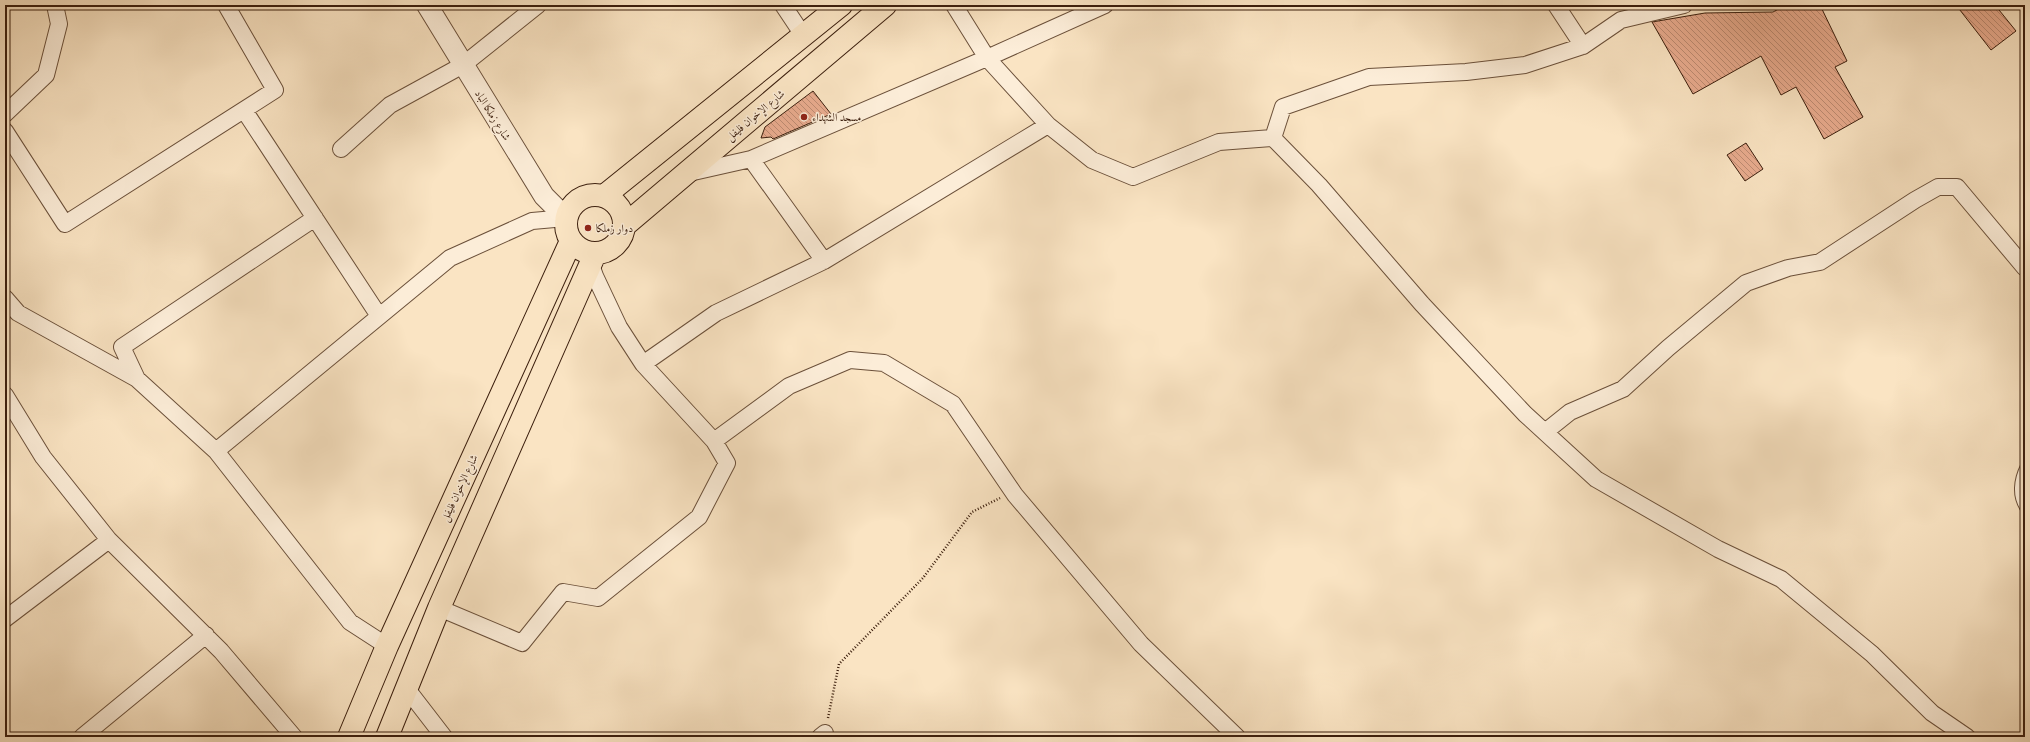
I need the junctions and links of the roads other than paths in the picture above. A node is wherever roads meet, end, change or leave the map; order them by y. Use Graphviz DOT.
graph roads {
  1 [pos="55,5"];
  2 [pos="226,5"];
  3 [pos="427,5"];
  4 [pos="538,5"];
  5 [pos="783,5"];
  6 [pos="841,5"];
  7 [pos="885,5"];
  8 [pos="954,5"];
  9 [pos="1105,5"];
  10 [pos="1556,5"];
  11 [pos="1684,5"];
  12 [pos="803,35"];
  13 [pos="1583,46"];
  14 [pos="987,58"];
  15 [pos="463,65"];
  16 [pos="244,110"];
  17 [pos="5,114"];
  18 [pos="1048,125"];
  19 [pos="5,131"];
  20 [pos="1273,138"];
  21 [pos="341,150"];
  22 [pos="751,159"];
  23 [pos="686,173"];
  24 [pos="604,196"];
  25 [pos="315,218"];
  26 [pos="566,218"];
  27 [pos="625,225"];
  28 [pos="571,241"];
  29 [pos="593,258"];
  30 [pos="824,261"];
  31 [pos="2025,268"];
  32 [pos="5,298"];
  33 [pos="11,316"];
  34 [pos="379,316"];
  35 [pos="643,364"];
  36 [pos="137,379"];
  37 [pos="5,395"];
  38 [pos="1545,432"];
  39 [pos="714,441"];
  40 [pos="216,451"];
  41 [pos="2025,466"];
  42 [pos="2025,509"];
  43 [pos="109,540"];
  44 [pos="439,608"];
  45 [pos="5,619"];
  46 [pos="206,636"];
  47 [pos="387,646"];
  48 [pos="407,689"];
  49 [pos="82,737"];
  50 [pos="294,737"];
  51 [pos="349,737"];
  52 [pos="387,737"];
  53 [pos="444,737"];
  54 [pos="1237,737"];
  55 [pos="1967,737"];
  1 -- 17 [label="street"];
  2 -- 16 [label="street"];
  3 -- 15 [label="street, شارع زملكا الباد"];
  4 -- 15 [label="street"];
  5 -- 12 [label="street"];
  6 -- 12 [label="main road"];
  7 -- 23 [label="main road, شارع الإخوان فليفل"];
  8 -- 14 [label="street"];
  9 -- 14 [label="street"];
  10 -- 13 [label="street"];
  11 -- 13 [label="street"];
  12 -- 24 [label="main road"];
  13 -- 20 [label="street"];
  14 -- 18 [label="street"];
  14 -- 22 [label="street"];
  15 -- 21 [label="street"];
  15 -- 26 [label="street, شارع زملكا الباد"];
  16 -- 19 [label="street"];
  16 -- 25 [label="street"];
  18 -- 20 [label="street"];
  18 -- 30 [label="street"];
  20 -- 38 [label="street"];
  22 -- 23 [label="street"];
  22 -- 30 [label="street"];
  23 -- 27 [label="main road, شارع الإخوان فليفل"];
  24 -- 26 [label="main road"];
  24 -- 27 [label="main road"];
  25 -- 34 [label="street"];
  25 -- 36 [label="street"];
  26 -- 28 [label="main road"];
  26 -- 34 [label="street"];
  27 -- 29 [label="main road"];
  28 -- 29 [label="main road"];
  28 -- 47 [label="main road, شارع الإخوان فليفل"];
  29 -- 35 [label="street"];
  29 -- 44 [label="main road"];
  30 -- 35 [label="street"];
  31 -- 38 [label="street"];
  32 -- 33 [label="street"];
  33 -- 36 [label="street"];
  34 -- 40 [label="street"];
  35 -- 39 [label="street"];
  36 -- 40 [label="street"];
  37 -- 43 [label="street"];
  38 -- 55 [label="street"];
  39 -- 44 [label="street"];
  39 -- 54 [label="street"];
  40 -- 47 [label="street"];
  41 -- 42 [label="lane"];
  43 -- 45 [label="street"];
  43 -- 46 [label="street"];
  44 -- 48 [label="main road"];
  46 -- 49 [label="street"];
  46 -- 50 [label="street"];
  47 -- 51 [label="main road, شارع الإخوان فليفل"];
  48 -- 52 [label="main road"];
  48 -- 53 [label="street"];
}
